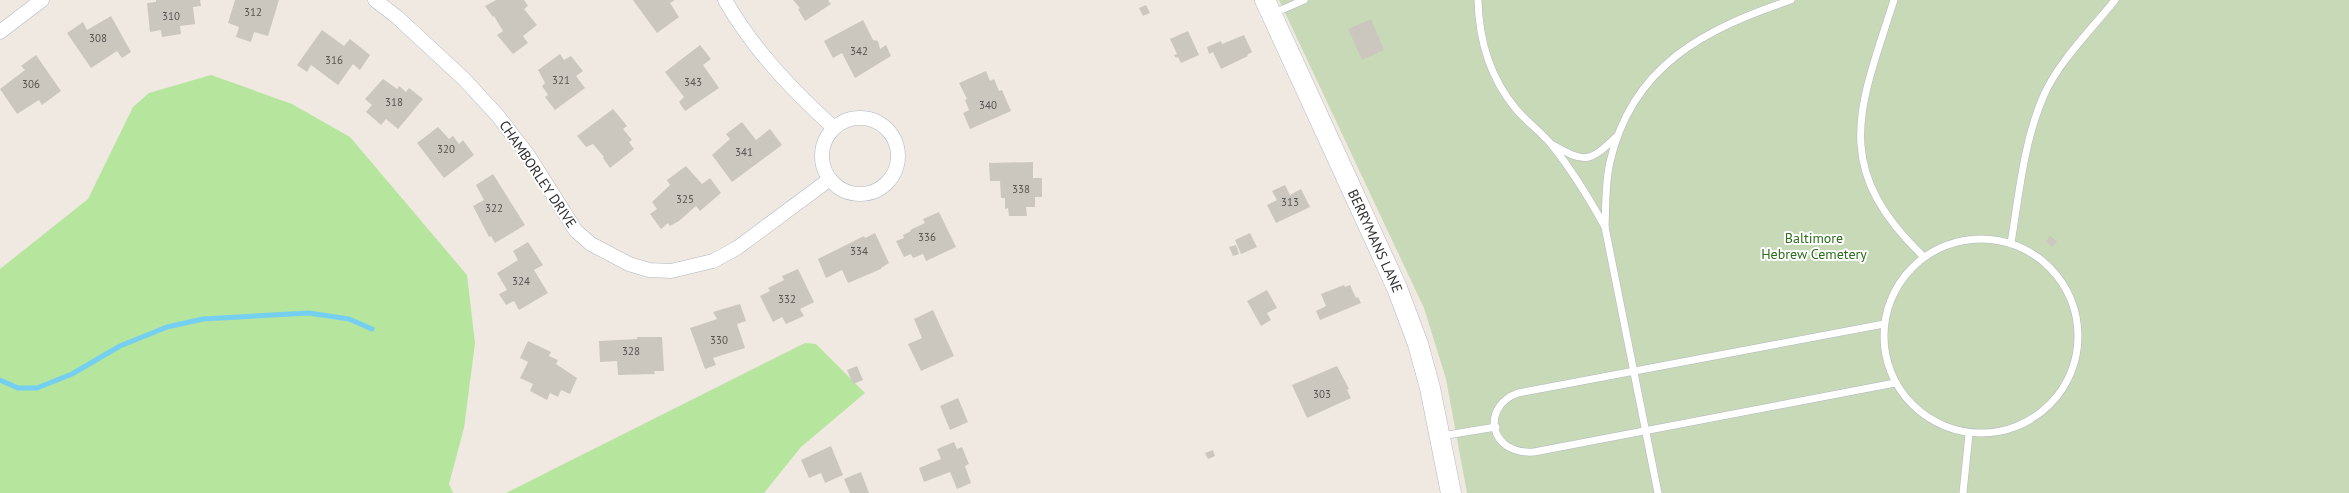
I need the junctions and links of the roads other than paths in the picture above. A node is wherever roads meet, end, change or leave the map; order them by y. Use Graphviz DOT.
graph roads {
  1 [pos="42,0"];
  2 [pos="375,0"];
  3 [pos="725,0"];
  4 [pos="1304,0"];
  5 [pos="1478,0"];
  6 [pos="1791,0"];
  7 [pos="1894,0"];
  8 [pos="2115,0"];
  9 [pos="1268,7"];
  10 [pos="0,32"];
  11 [pos="834,128"];
  12 [pos="1617,137"];
  13 [pos="1550,143"];
  14 [pos="830,179"];
  15 [pos="1605,227"];
  16 [pos="2011,243"];
  17 [pos="1924,257"];
  18 [pos="1884,324"];
  19 [pos="1635,369"];
  20 [pos="1895,383"];
  21 [pos="1496,427"];
  22 [pos="1646,430"];
  23 [pos="1969,434"];
  24 [pos="1441,436"];
  25 [pos="1451,493"];
  26 [pos="1658,493"];
  27 [pos="1963,493"];
  1 -- 10 [label="street"];
  2 -- 14 [label="street, CHAMBORLEY DRIVE"];
  3 -- 11 [label="street"];
  4 -- 9 [label="lane"];
  5 -- 13 [label="lane"];
  6 -- 12 [label="lane"];
  7 -- 17 [label="lane"];
  8 -- 16 [label="lane"];
  9 -- 24 [label="street, BERRYMANS LANE"];
  11 -- 14 [label="street"];
  11 -- 14 [label="street"];
  12 -- 13 [label="lane"];
  12 -- 15 [label="lane"];
  13 -- 15 [label="lane"];
  15 -- 19 [label="lane"];
  16 -- 17 [label="lane"];
  16 -- 23 [label="lane"];
  17 -- 18 [label="lane"];
  18 -- 19 [label="lane"];
  18 -- 20 [label="lane"];
  19 -- 21 [label="lane"];
  19 -- 22 [label="lane"];
  20 -- 22 [label="lane"];
  20 -- 23 [label="lane"];
  21 -- 22 [label="lane"];
  21 -- 24 [label="lane"];
  22 -- 26 [label="lane"];
  23 -- 27 [label="lane"];
  24 -- 25 [label="street, BERRYMANS LANE"];
}
